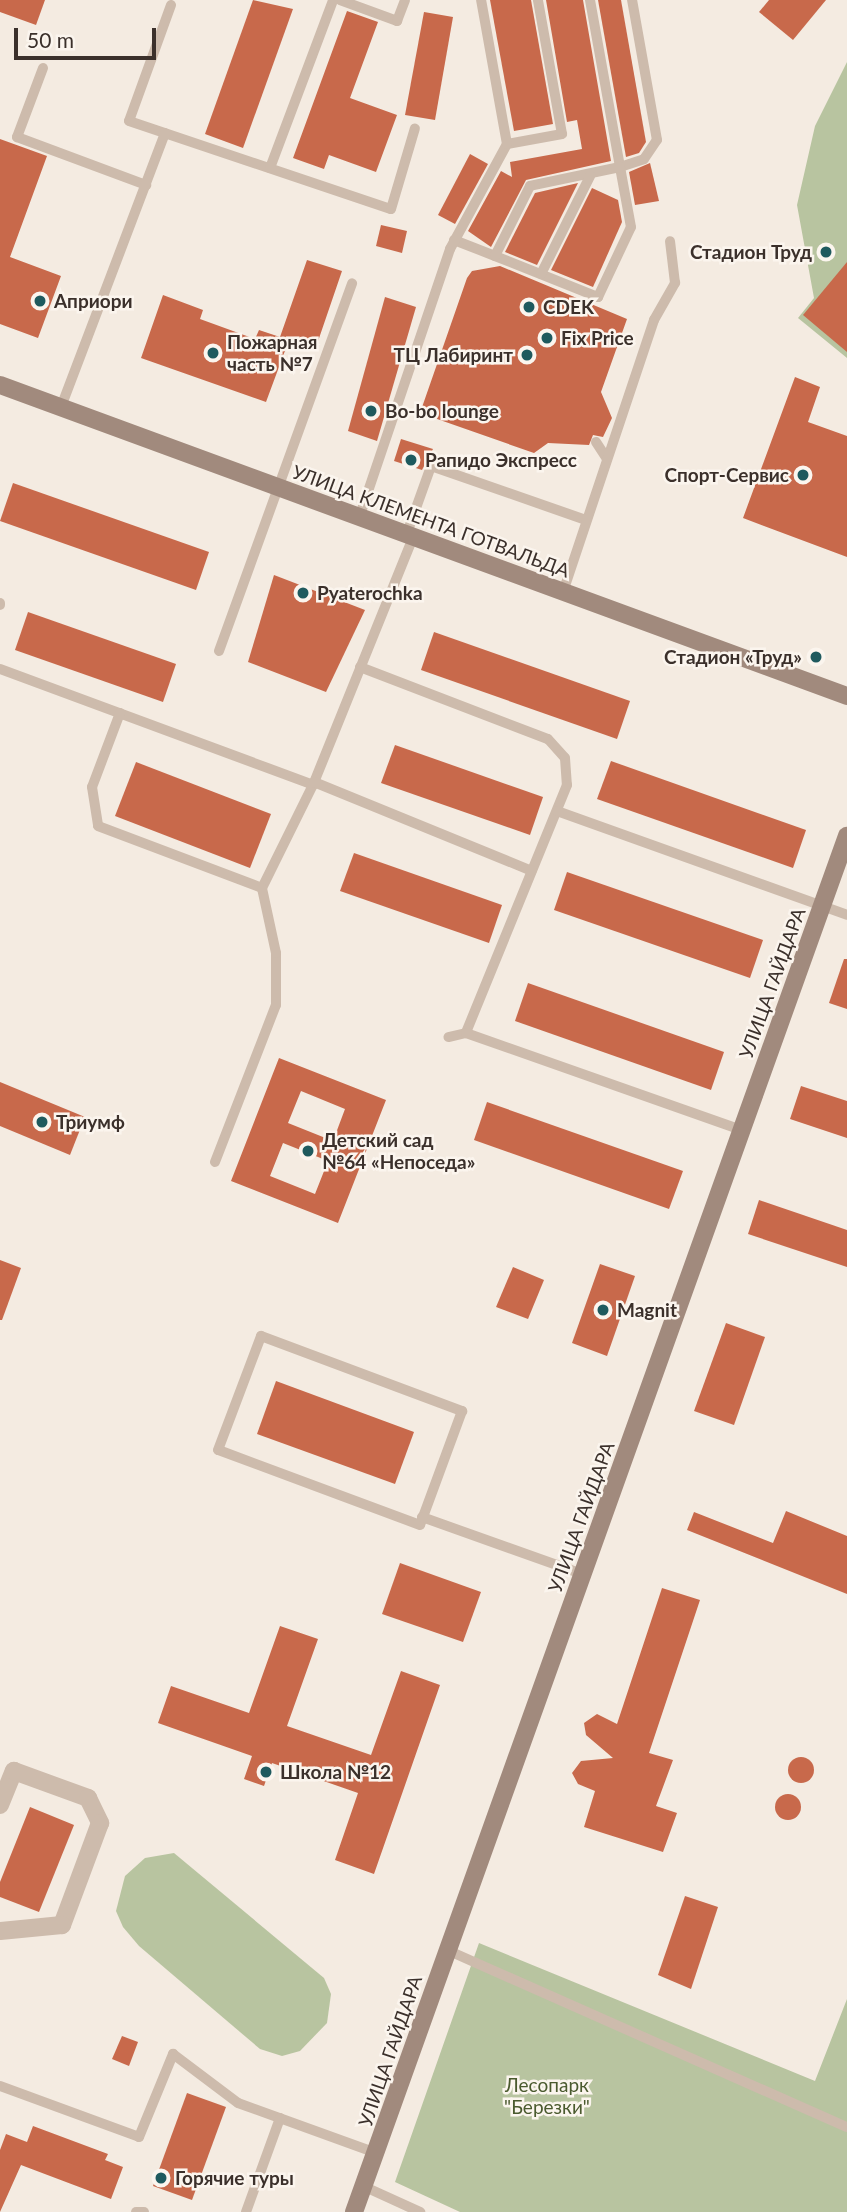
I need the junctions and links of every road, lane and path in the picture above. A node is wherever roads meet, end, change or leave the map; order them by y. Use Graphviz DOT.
graph roads {
  1 [pos="333,0"];
  2 [pos="340,0"];
  3 [pos="405,0"];
  4 [pos="481,0"];
  5 [pos="538,0"];
  6 [pos="590,0"];
  7 [pos="632,0"];
  8 [pos="171,5"];
  9 [pos="43,68"];
  10 [pos="415,128"];
  11 [pos="165,133"];
  12 [pos="507,144"];
  13 [pos="620,167"];
  14 [pos="270,168"];
  15 [pos="590,176"];
  16 [pos="146,185"];
  17 [pos="454,240"];
  18 [pos="670,241"];
  19 [pos="495,256"];
  20 [pos="541,274"];
  21 [pos="352,283"];
  22 [pos="0,385"];
  23 [pos="61,407"];
  24 [pos="596,442"];
  25 [pos="607,458"];
  26 [pos="281,488"];
  27 [pos="359,518"];
  28 [pos="586,520"];
  29 [pos="409,537"];
  30 [pos="563,592"];
  31 [pos="219,651"];
  32 [pos="360,667"];
  33 [pos="0,669"];
  34 [pos="847,696"];
  35 [pos="120,713"];
  36 [pos="313,784"];
  37 [pos="557,811"];
  38 [pos="847,836"];
  39 [pos="532,871"];
  40 [pos="262,888"];
  41 [pos="822,906"];
  42 [pos="847,915"];
  43 [pos="466,1033"];
  44 [pos="448,1037"];
  45 [pos="741,1130"];
  46 [pos="215,1163"];
  47 [pos="422,1517"];
  48 [pos="582,1574"];
  49 [pos="0,1805"];
  50 [pos="0,1932"];
  51 [pos="447,1950"];
  52 [pos="0,2086"];
  53 [pos="281,2118"];
  54 [pos="847,2127"];
  55 [pos="376,2153"];
  56 [pos="363,2186"];
  57 [pos="136,2212"];
  58 [pos="144,2212"];
  59 [pos="246,2212"];
  60 [pos="354,2212"];
  61 [pos="420,2212"];
  1 -- 14 [label="lane"];
  2 -- 3 [label="lane"];
  4 -- 12 [label="lane"];
  5 -- 12 [label="lane"];
  6 -- 13 [label="lane"];
  7 -- 13 [label="lane"];
  8 -- 11 [label="lane"];
  9 -- 16 [label="lane"];
  10 -- 14 [label="lane"];
  11 -- 14 [label="lane"];
  11 -- 16 [label="lane"];
  12 -- 17 [label="lane"];
  13 -- 15 [label="lane"];
  13 -- 20 [label="lane"];
  15 -- 19 [label="lane"];
  15 -- 20 [label="lane"];
  16 -- 23 [label="lane"];
  17 -- 19 [label="lane"];
  17 -- 27 [label="lane"];
  18 -- 25 [label="lane"];
  19 -- 20 [label="lane"];
  21 -- 26 [label="lane"];
  22 -- 23 [label="street, УЛИЦА КЛЕМЕНТА ГОТВАЛЬДА"];
  23 -- 26 [label="street, УЛИЦА КЛЕМЕНТА ГОТВАЛЬДА"];
  24 -- 25 [label="lane"];
  25 -- 28 [label="lane"];
  26 -- 27 [label="street, УЛИЦА КЛЕМЕНТА ГОТВАЛЬДА"];
  26 -- 31 [label="lane"];
  27 -- 29 [label="street, УЛИЦА КЛЕМЕНТА ГОТВАЛЬДА"];
  28 -- 29 [label="lane"];
  28 -- 30 [label="lane"];
  29 -- 30 [label="street, УЛИЦА КЛЕМЕНТА ГОТВАЛЬДА"];
  29 -- 32 [label="lane"];
  30 -- 34 [label="street, УЛИЦА КЛЕМЕНТА ГОТВАЛЬДА"];
  32 -- 36 [label="lane"];
  32 -- 37 [label="lane"];
  33 -- 35 [label="lane"];
  35 -- 36 [label="lane"];
  35 -- 40 [label="lane"];
  36 -- 39 [label="lane"];
  36 -- 40 [label="lane"];
  37 -- 39 [label="lane"];
  37 -- 41 [label="lane"];
  38 -- 41 [label="street, УЛИЦА ГАЙДАРА"];
  39 -- 43 [label="lane"];
  40 -- 46 [label="lane"];
  41 -- 42 [label="lane"];
  41 -- 45 [label="street, УЛИЦА ГАЙДАРА"];
  43 -- 44 [label="lane"];
  43 -- 45 [label="lane"];
  45 -- 48 [label="street, УЛИЦА ГАЙДАРА"];
  47 -- 47 [label="lane"];
  47 -- 48 [label="lane"];
  48 -- 51 [label="street, УЛИЦА ГАЙДАРА"];
  49 -- 50 [label="street"];
  51 -- 54 [label="lane"];
  51 -- 55 [label="street, УЛИЦА ГАЙДАРА"];
  52 -- 53 [label="lane"];
  53 -- 55 [label="lane"];
  53 -- 59 [label="lane"];
  55 -- 56 [label="street, УЛИЦА ГАЙДАРА"];
  56 -- 60 [label="street, УЛИЦА ГАЙДАРА"];
  56 -- 61 [label="lane"];
  57 -- 58 [label="lane"];
}
